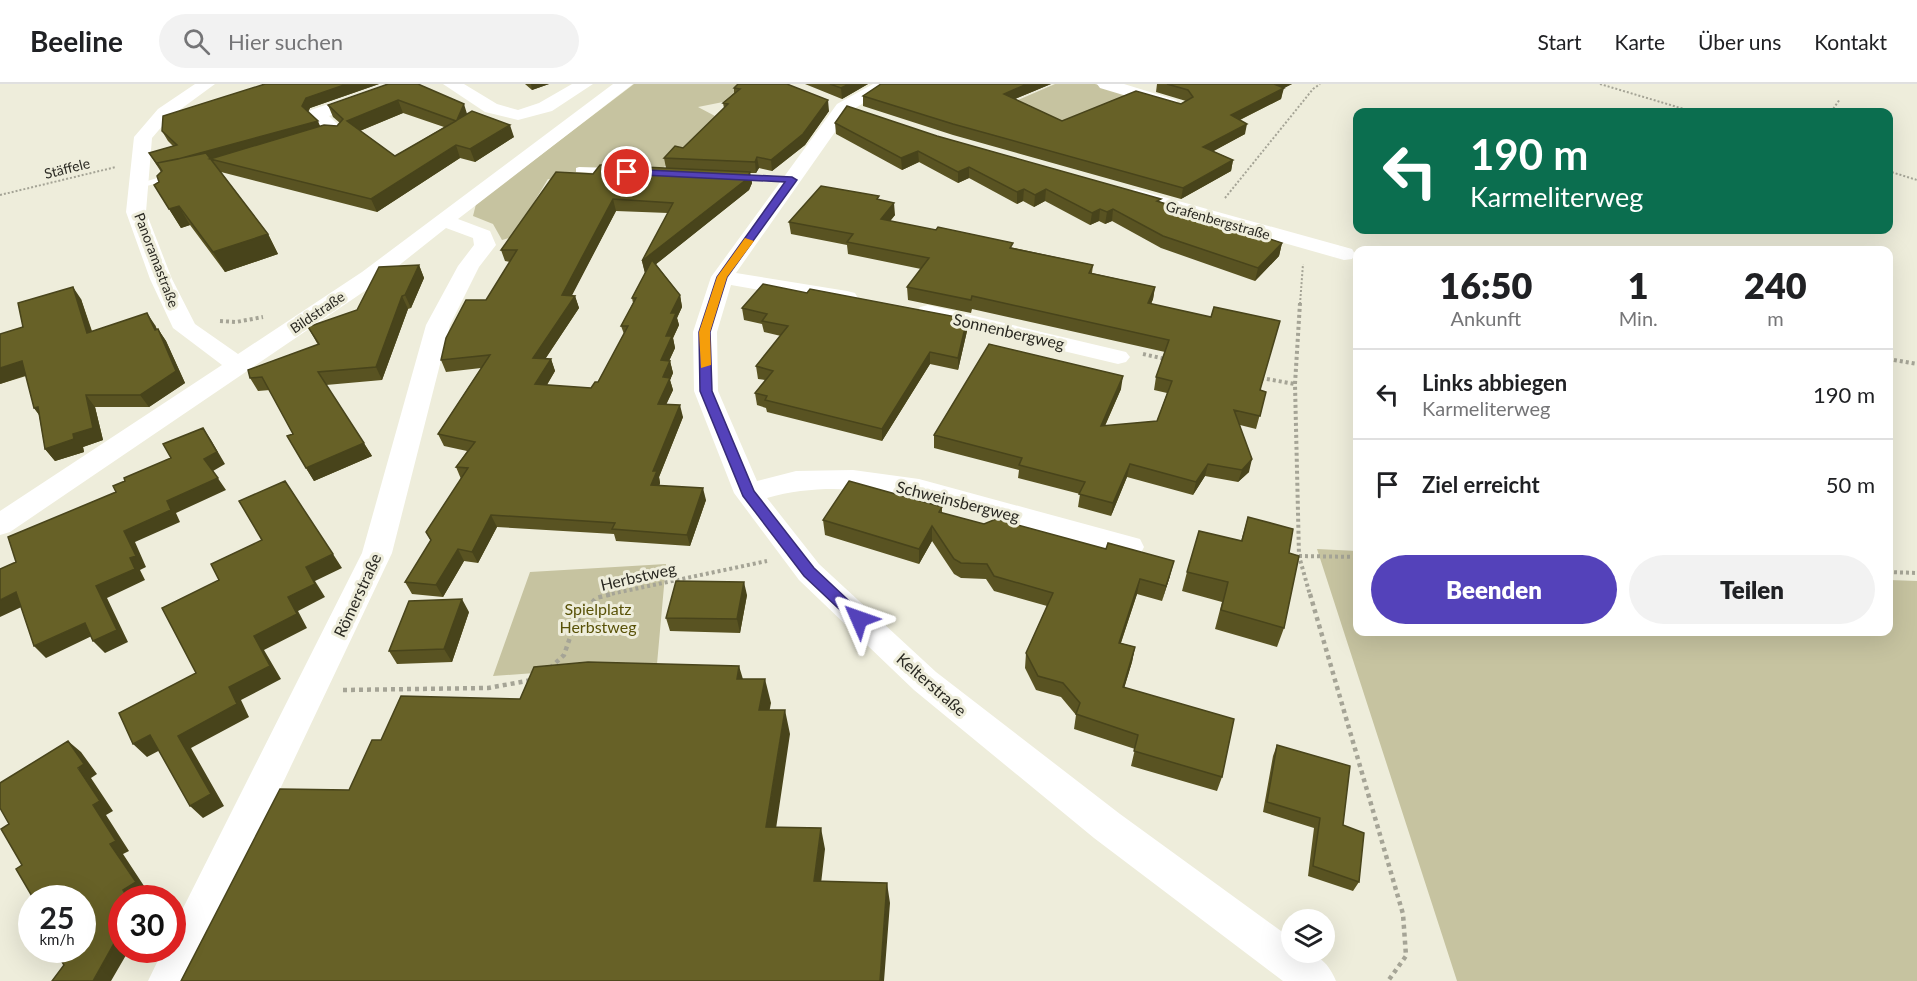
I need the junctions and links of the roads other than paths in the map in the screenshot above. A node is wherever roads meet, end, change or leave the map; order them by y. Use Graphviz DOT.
graph roads {
  1 [pos="206,84"];
  2 [pos="403,84"];
  3 [pos="452,84"];
  4 [pos="584,84"];
  5 [pos="624,84"];
  6 [pos="885,84"];
  7 [pos="1106,84"];
  8 [pos="1180,107"];
  9 [pos="332,134"];
  10 [pos="579,170"];
  11 [pos="627,172"];
  12 [pos="184,173"];
  13 [pos="721,176"];
  14 [pos="792,180"];
  15 [pos="139,185"];
  16 [pos="1118,190"];
  17 [pos="442,221"];
  18 [pos="1344,254"];
  19 [pos="722,277"];
  20 [pos="874,303"];
  21 [pos="909,309"];
  22 [pos="1118,357"];
  23 [pos="238,365"];
  24 [pos="748,493"];
  25 [pos="0,525"];
  26 [pos="1130,547"];
  27 [pos="168,981"];
  28 [pos="1316,981"];
  1 -- 15 [label="street, Panoramastraße"];
  2 -- 9 [label="street"];
  3 -- 4 [label="street"];
  5 -- 17 [label="street, Bildstraße"];
  6 -- 14 [label="street, Kelterstraße"];
  7 -- 8 [label="street"];
  10 -- 11 [label="lane"];
  12 -- 15 [label="lane"];
  13 -- 14 [label="lane"];
  14 -- 19 [label="street, Kelterstraße"];
  15 -- 23 [label="street, Panoramastraße"];
  16 -- 18 [label="street, Grafenbergstraße"];
  17 -- 23 [label="street, Bildstraße"];
  17 -- 27 [label="street, Römerstraße"];
  19 -- 20 [label="street"];
  19 -- 24 [label="street, Kelterstraße"];
  21 -- 22 [label="street, Sonnenbergweg"];
  23 -- 25 [label="street, Bildstraße"];
  24 -- 26 [label="street, Schweinsbergweg"];
  24 -- 28 [label="street, Kelterstraße"];
}
